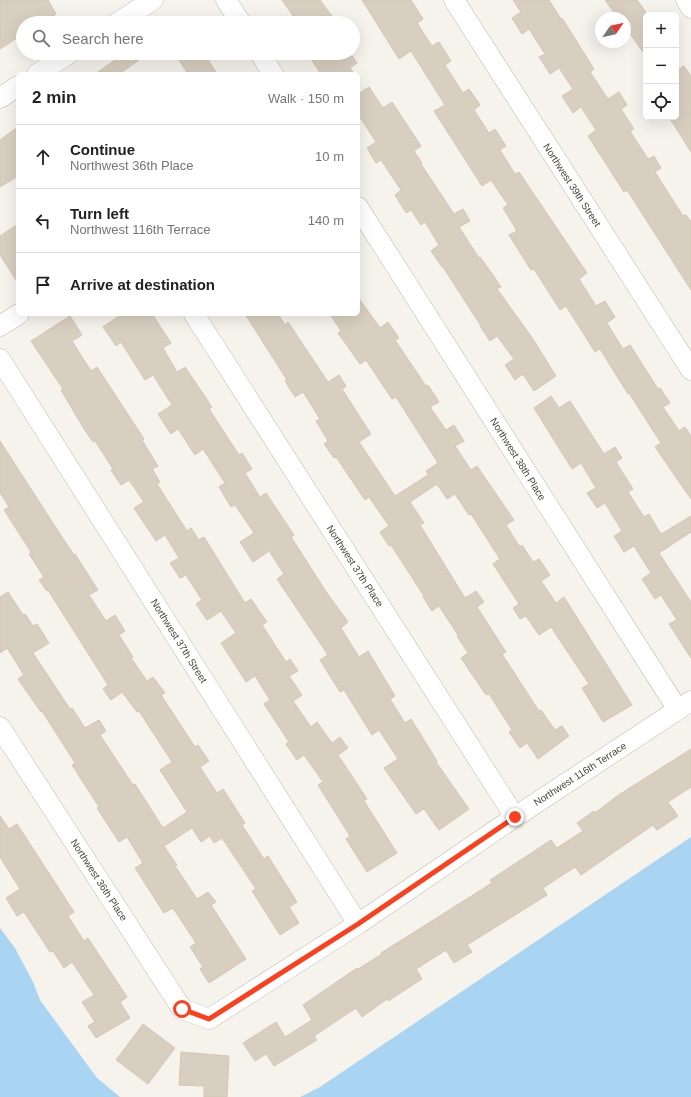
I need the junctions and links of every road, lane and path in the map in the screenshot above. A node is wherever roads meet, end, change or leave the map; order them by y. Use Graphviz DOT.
graph roads {
  1 [pos="153,0"];
  2 [pos="226,0"];
  3 [pos="454,0"];
  4 [pos="686,0"];
  5 [pos="691,8"];
  6 [pos="128,16"];
  7 [pos="236,16"];
  8 [pos="60,60"];
  9 [pos="264,60"];
  10 [pos="42,72"];
  11 [pos="272,72"];
  12 [pos="16,87"];
  13 [pos="0,98"];
  14 [pos="360,210"];
  15 [pos="16,316"];
  16 [pos="195,316"];
  17 [pos="0,326"];
  18 [pos="0,359"];
  19 [pos="691,370"];
  20 [pos="684,706"];
  21 [pos="0,727"];
  22 [pos="515,817"];
  23 [pos="358,924"];
  24 [pos="209,1019"];
  1 -- 6 [label="street"];
  2 -- 7 [label="street"];
  3 -- 19 [label="street, Northwest 39th Street"];
  4 -- 5 [label="street"];
  8 -- 10 [label="street"];
  9 -- 11 [label="street"];
  12 -- 13 [label="street"];
  14 -- 20 [label="street, Northwest 38th Place"];
  15 -- 17 [label="street"];
  16 -- 22 [label="street, Northwest 37th Place"];
  18 -- 23 [label="street, Northwest 37th Street"];
  20 -- 22 [label="street, Northwest 116th Terrace"];
  21 -- 24 [label="street, Northwest 36th Place"];
  22 -- 23 [label="street, Northwest 116th Terrace"];
  23 -- 24 [label="street, Northwest 116th Terrace"];
}
